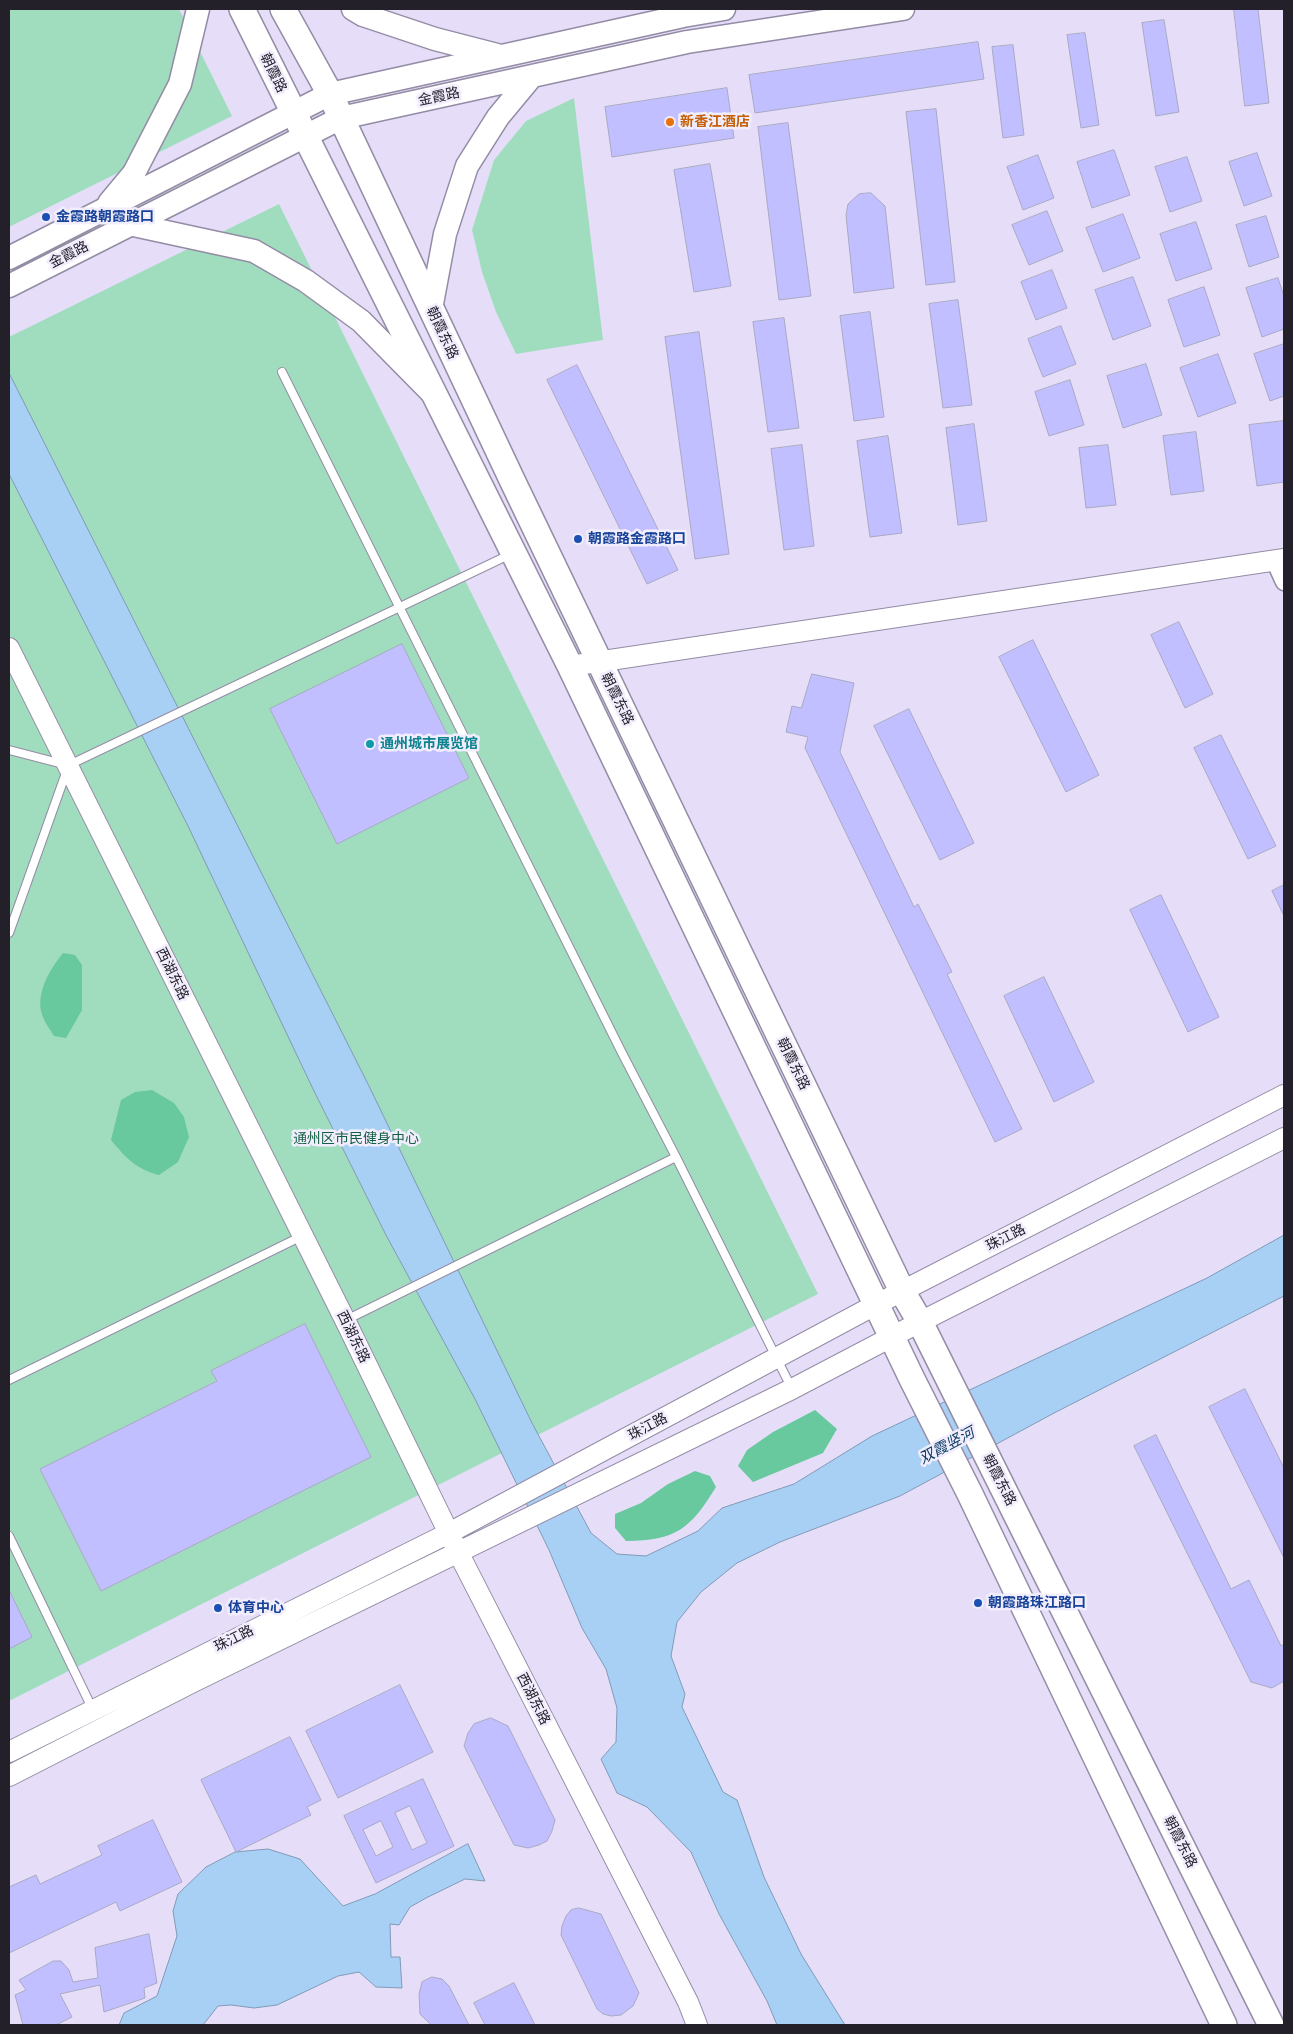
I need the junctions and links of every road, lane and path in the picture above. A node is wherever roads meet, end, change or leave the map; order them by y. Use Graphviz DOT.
graph roads {
  1 [pos="198,9"];
  2 [pos="242,9"];
  3 [pos="284,9"];
  4 [pos="353,9"];
  5 [pos="724,9"];
  6 [pos="903,9"];
  7 [pos="501,56"];
  8 [pos="532,76"];
  9 [pos="330,94"];
  10 [pos="293,113"];
  11 [pos="341,118"];
  12 [pos="306,137"];
  13 [pos="102,211"];
  14 [pos="129,224"];
  15 [pos="9,258"];
  16 [pos="9,286"];
  17 [pos="430,309"];
  18 [pos="282,372"];
  19 [pos="435,397"];
  20 [pos="513,553"];
  21 [pos="1279,560"];
  22 [pos="1284,582"];
  23 [pos="400,607"];
  24 [pos="9,648"];
  25 [pos="599,661"];
  26 [pos="570,666"];
  27 [pos="9,750"];
  28 [pos="69,765"];
  29 [pos="9,933"];
  30 [pos="1284,1095"];
  31 [pos="1284,1138"];
  32 [pos="676,1157"];
  33 [pos="302,1236"];
  34 [pos="902,1291"];
  35 [pos="876,1304"];
  36 [pos="345,1320"];
  37 [pos="920,1322"];
  38 [pos="892,1336"];
  39 [pos="9,1380"];
  40 [pos="792,1389"];
  41 [pos="450,1533"];
  42 [pos="9,1536"];
  43 [pos="458,1552"];
  44 [pos="92,1710"];
  45 [pos="9,1752"];
  46 [pos="9,1776"];
  47 [pos="697,2025"];
  48 [pos="1224,2025"];
  49 [pos="1271,2025"];
  1 -- 13 [label="main road"];
  2 -- 10 [label="main road, 朝霞路"];
  3 -- 9 [label="main road"];
  4 -- 7 [label="main road"];
  5 -- 7 [label="main road, 金霞路"];
  6 -- 8 [label="main road, 金霞路"];
  7 -- 9 [label="main road, 金霞路"];
  8 -- 11 [label="main road, 金霞路"];
  8 -- 17 [label="main road"];
  9 -- 10 [label="main road, 金霞路"];
  9 -- 11 [label="main road, 朝霞东路"];
  10 -- 12 [label="main road, 朝霞路"];
  10 -- 13 [label="main road, 金霞路"];
  11 -- 12 [label="main road, 金霞路"];
  11 -- 17 [label="main road, 朝霞东路"];
  12 -- 14 [label="main road, 金霞路"];
  12 -- 19 [label="main road, 朝霞东路"];
  13 -- 15 [label="main road, 金霞路"];
  14 -- 16 [label="main road, 金霞路"];
  14 -- 19 [label="main road"];
  17 -- 25 [label="main road, 朝霞东路"];
  18 -- 23 [label="lane"];
  19 -- 20 [label="main road, 朝霞东路"];
  20 -- 23 [label="lane"];
  20 -- 26 [label="main road, 朝霞东路"];
  21 -- 22 [label="street"];
  21 -- 25 [label="street"];
  23 -- 28 [label="lane"];
  23 -- 32 [label="lane"];
  24 -- 28 [label="street, 西湖东路"];
  25 -- 26 [label="street"];
  25 -- 34 [label="main road, 朝霞东路"];
  26 -- 35 [label="main road, 朝霞东路"];
  27 -- 28 [label="lane"];
  28 -- 29 [label="lane"];
  28 -- 33 [label="street, 西湖东路"];
  30 -- 34 [label="street, 珠江路"];
  31 -- 37 [label="street, 珠江路"];
  32 -- 36 [label="lane"];
  32 -- 40 [label="lane"];
  33 -- 36 [label="street, 西湖东路"];
  33 -- 39 [label="lane"];
  34 -- 35 [label="street, 珠江路"];
  34 -- 37 [label="main road, 朝霞东路"];
  35 -- 38 [label="main road, 朝霞东路"];
  35 -- 41 [label="street, 珠江路"];
  36 -- 41 [label="street, 西湖东路"];
  37 -- 38 [label="street, 珠江路"];
  37 -- 49 [label="main road, 朝霞东路"];
  38 -- 40 [label="street, 珠江路"];
  38 -- 48 [label="main road, 朝霞东路"];
  40 -- 43 [label="street, 珠江路"];
  41 -- 43 [label="street, 西湖东路"];
  41 -- 44 [label="street, 珠江路"];
  42 -- 44 [label="lane"];
  43 -- 46 [label="street, 珠江路"];
  43 -- 47 [label="street, 西湖东路"];
  44 -- 45 [label="street, 珠江路"];
}
